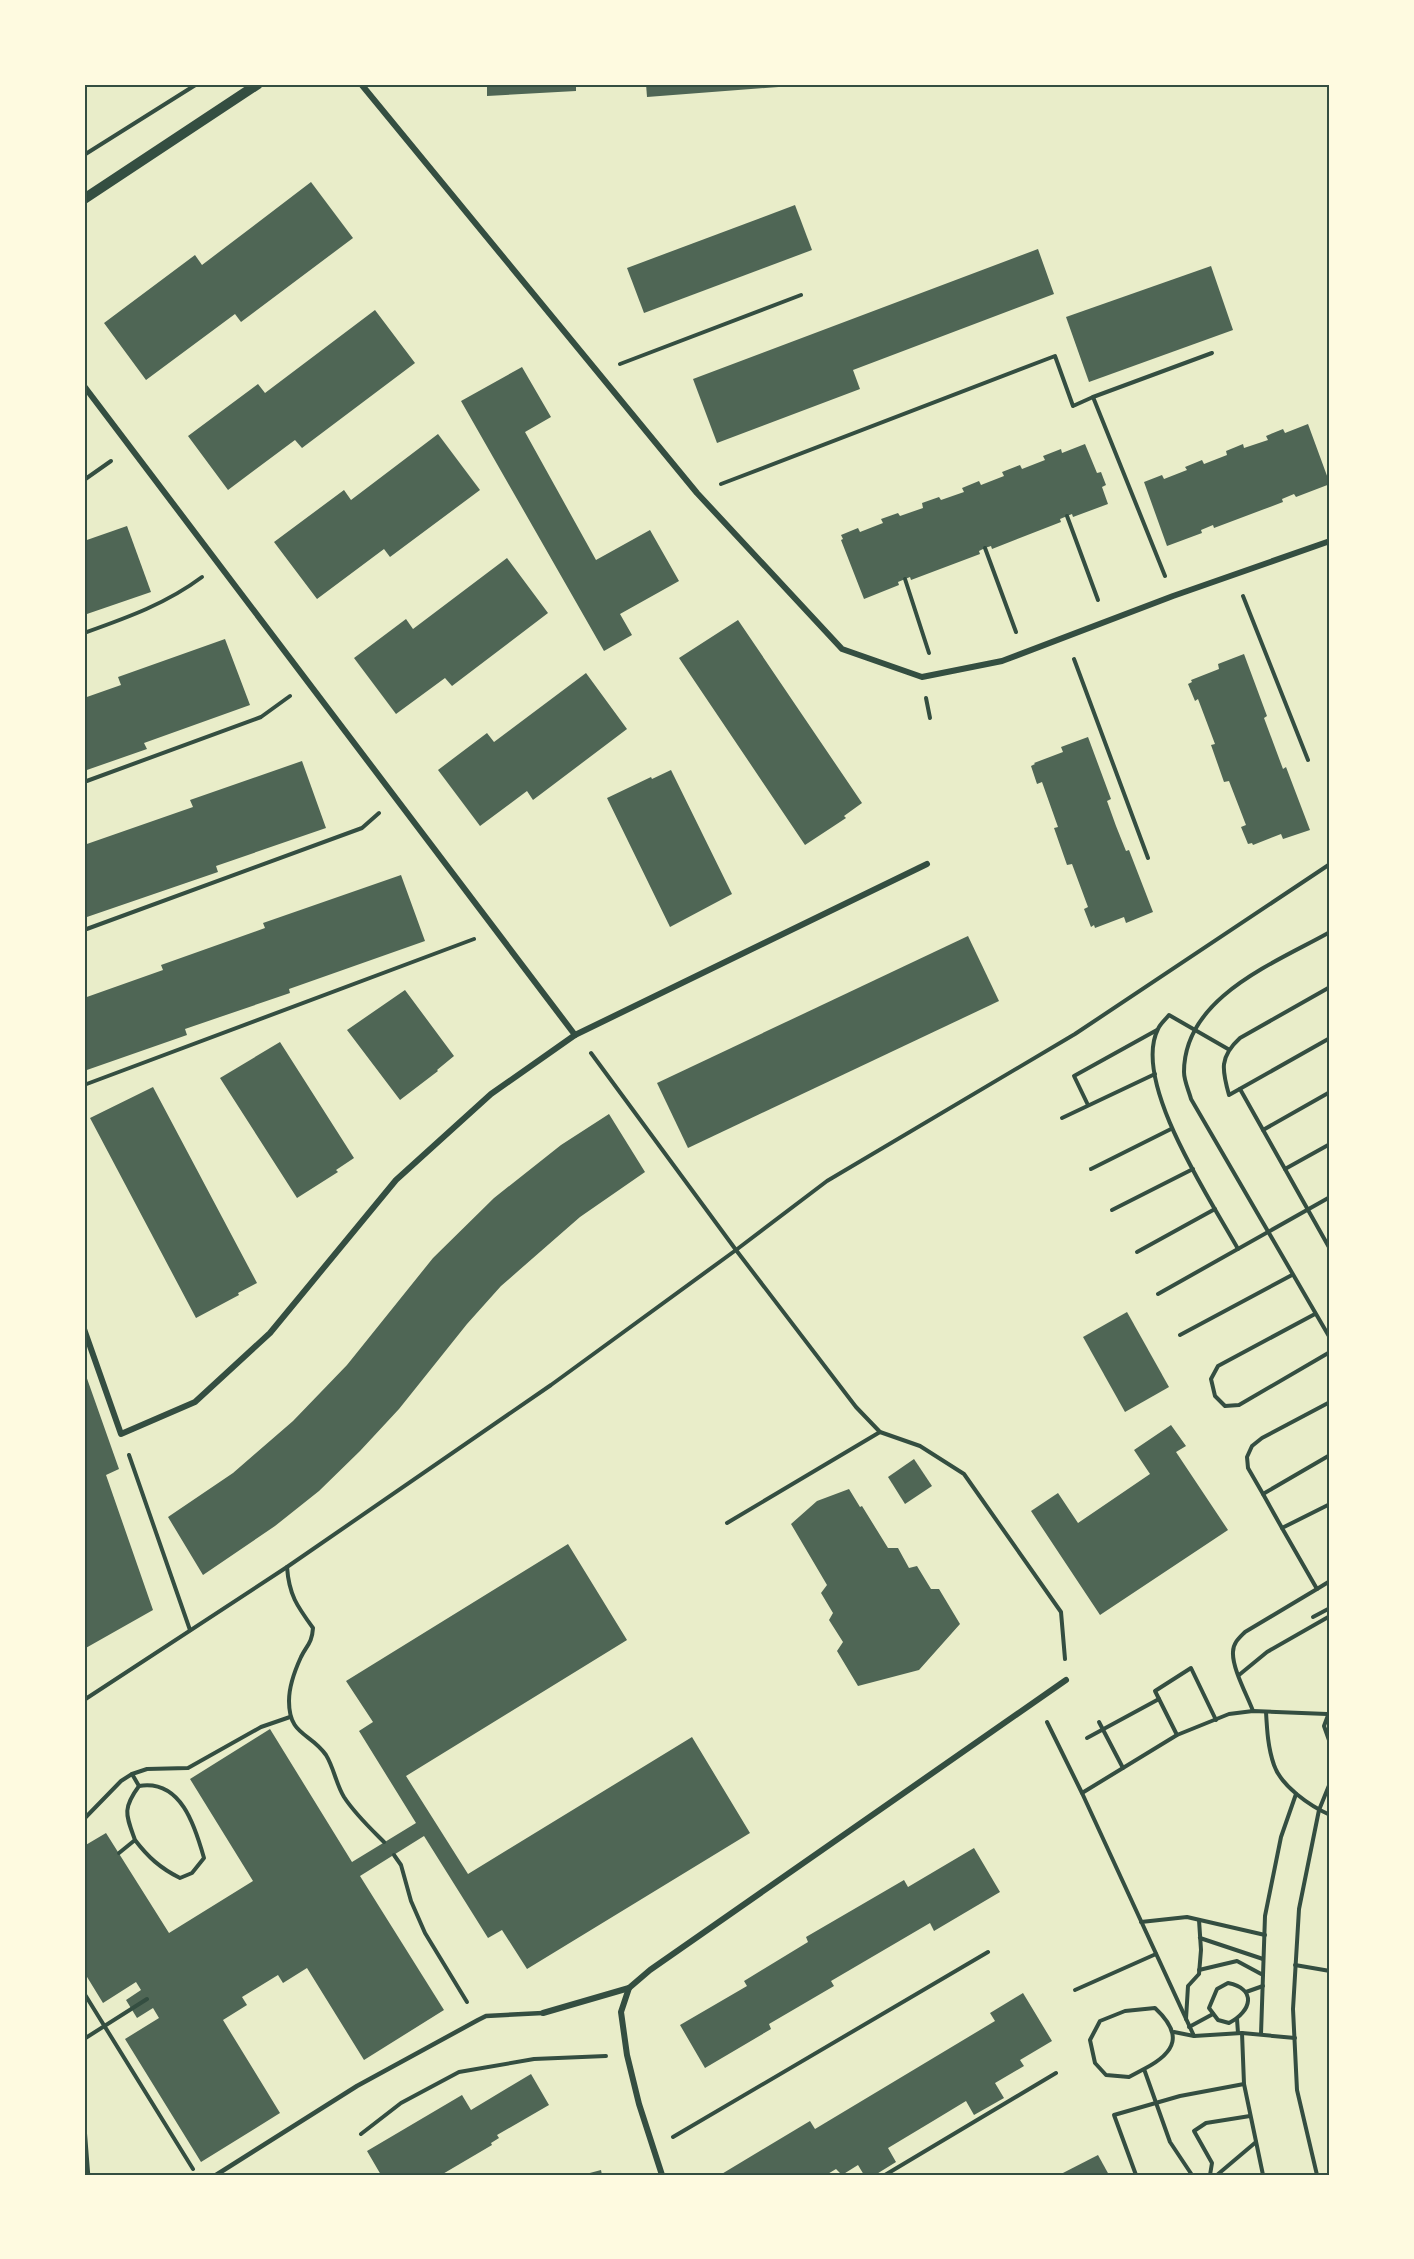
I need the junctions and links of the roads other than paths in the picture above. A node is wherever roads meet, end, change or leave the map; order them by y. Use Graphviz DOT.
graph roads {
  1 [pos="258,84"];
  2 [pos="361,84"];
  3 [pos="84,199"];
  4 [pos="84,386"];
  5 [pos="1330,541"];
  6 [pos="927,864"];
  7 [pos="575,1035"];
  8 [pos="84,1329"];
  9 [pos="1066,1680"];
  10 [pos="629,1988"];
  11 [pos="543,2013"];
  12 [pos="84,2124"];
  13 [pos="88,2175"];
  14 [pos="216,2175"];
  15 [pos="662,2175"];
  1 -- 3 [label="street"];
  2 -- 5 [label="street"];
  4 -- 7 [label="street"];
  6 -- 7 [label="street"];
  7 -- 8 [label="street"];
  9 -- 10 [label="street"];
  10 -- 11 [label="street"];
  10 -- 15 [label="street"];
  11 -- 14 [label="lane"];
  12 -- 13 [label="lane"];
}
